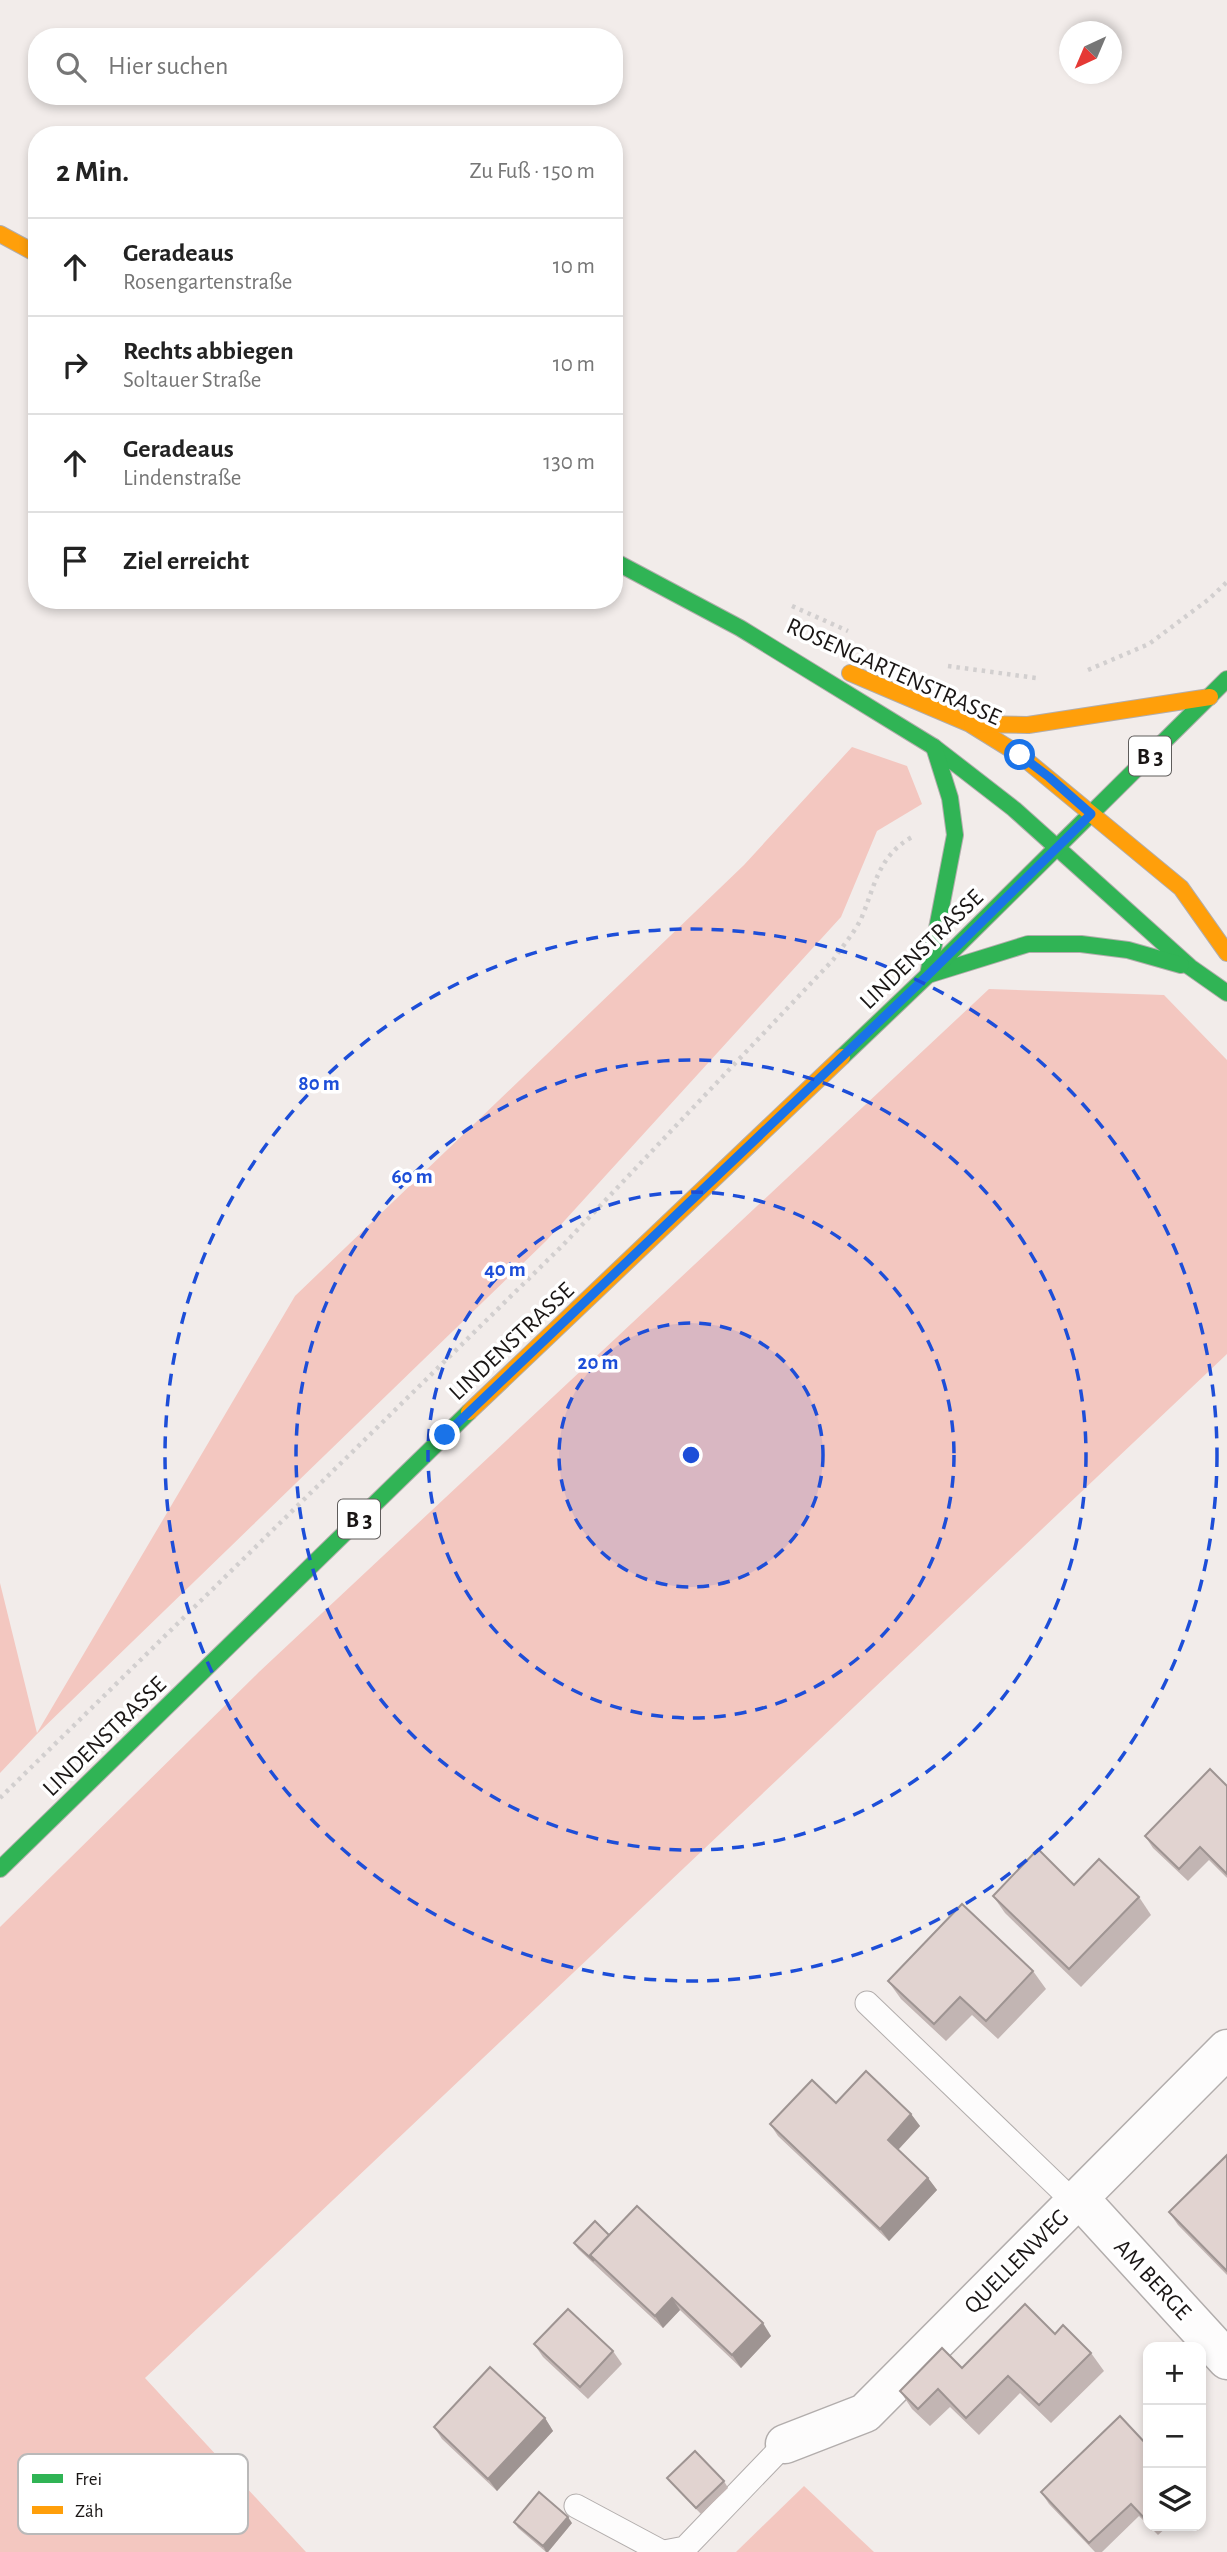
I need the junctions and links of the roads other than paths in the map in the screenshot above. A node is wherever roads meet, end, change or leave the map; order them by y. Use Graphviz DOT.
graph roads {
  1 [pos="0,234"];
  2 [pos="28,249"];
  3 [pos="623,566"];
  4 [pos="740,628"];
  5 [pos="1227,679"];
  6 [pos="1210,697"];
  7 [pos="970,724"];
  8 [pos="934,747"];
  9 [pos="1091,814"];
  10 [pos="1056,849"];
  11 [pos="1227,953"];
  12 [pos="1190,967"];
  13 [pos="928,975"];
  14 [pos="1227,993"];
  15 [pos="0,1868"];
  16 [pos="867,2003"];
  17 [pos="1227,2049"];
  18 [pos="1076,2200"];
  19 [pos="1227,2360"];
  20 [pos="785,2444"];
  21 [pos="576,2506"];
  22 [pos="663,2552"];
  1 -- 2 [label="main road"];
  3 -- 4 [label="main road, ROSENGARTENSTRASSE"];
  4 -- 7 [label="main road, ROSENGARTENSTRASSE"];
  4 -- 8 [label="main road, ROSENGARTENSTRASSE"];
  5 -- 6 [label="main road, B 3"];
  6 -- 7 [label="main road"];
  6 -- 9 [label="main road, B 3"];
  7 -- 9 [label="main road, ROSENGARTENSTRASSE"];
  8 -- 10 [label="main road, ROSENGARTENSTRASSE"];
  8 -- 13 [label="main road"];
  9 -- 10 [label="main road, B 3"];
  9 -- 11 [label="main road, ROSENGARTENSTRASSE"];
  10 -- 12 [label="main road, ROSENGARTENSTRASSE"];
  10 -- 13 [label="main road, LINDENSTRASSE / B 3"];
  12 -- 13 [label="main road"];
  12 -- 14 [label="main road"];
  13 -- 15 [label="main road, LINDENSTRASSE / B 3"];
  16 -- 18 [label="lane"];
  17 -- 18 [label="street, QUELLENWEG"];
  18 -- 19 [label="street, AM BERGE"];
  18 -- 20 [label="street, QUELLENWEG"];
  20 -- 22 [label="lane"];
  21 -- 22 [label="lane"];
}
